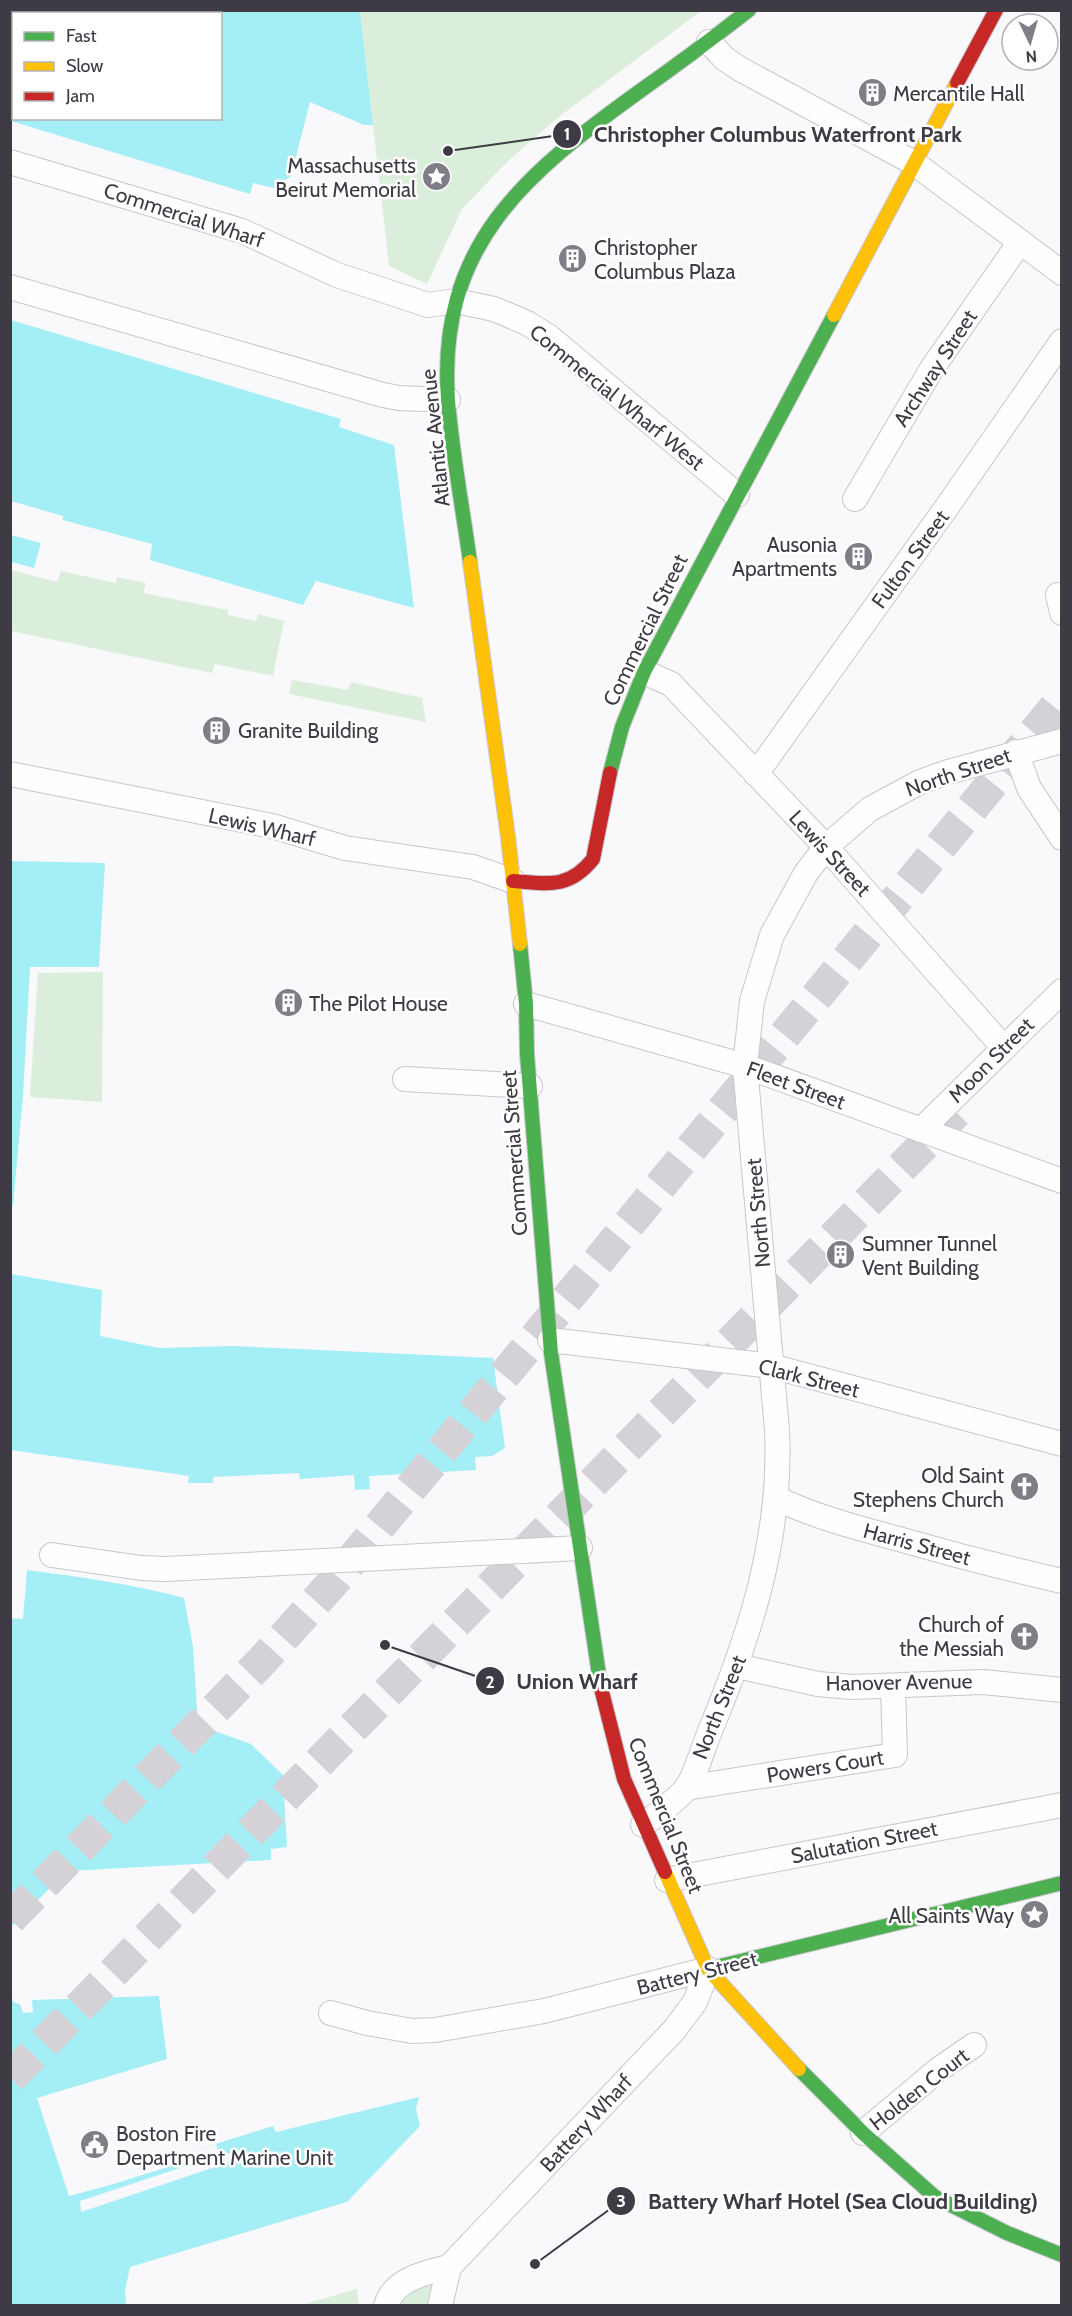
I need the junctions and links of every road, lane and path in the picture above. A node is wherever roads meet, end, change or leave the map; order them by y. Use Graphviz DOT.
graph roads {
  1 [pos="749,10"];
  2 [pos="996,10"];
  3 [pos="709,42"];
  4 [pos="10,162"];
  5 [pos="914,163"];
  6 [pos="1020,242"];
  7 [pos="1062,273"];
  8 [pos="10,287"];
  9 [pos="456,302"];
  10 [pos="1062,341"];
  11 [pos="448,400"];
  12 [pos="737,495"];
  13 [pos="855,498"];
  14 [pos="644,672"];
  15 [pos="1062,741"];
  16 [pos="1016,752"];
  17 [pos="10,774"];
  18 [pos="756,774"];
  19 [pos="1062,838"];
  20 [pos="826,847"];
  21 [pos="513,881"];
  22 [pos="1062,991"];
  23 [pos="526,1004"];
  24 [pos="1004,1048"];
  25 [pos="745,1066"];
  26 [pos="405,1079"];
  27 [pos="530,1086"];
  28 [pos="921,1130"];
  29 [pos="1062,1181"];
  30 [pos="550,1340"];
  31 [pos="771,1366"];
  32 [pos="1062,1444"];
  33 [pos="776,1498"];
  34 [pos="580,1548"];
  35 [pos="52,1555"];
  36 [pos="1062,1581"];
  37 [pos="737,1666"];
  38 [pos="893,1686"];
  39 [pos="1062,1690"];
  40 [pos="686,1788"];
  41 [pos="1062,1805"];
  42 [pos="644,1826"];
  43 [pos="667,1880"];
  44 [pos="1062,1883"];
  45 [pos="708,1970"];
  46 [pos="331,2013"];
  47 [pos="974,2045"];
  48 [pos="863,2133"];
  49 [pos="1062,2255"];
  50 [pos="449,2267"];
  51 [pos="386,2306"];
  52 [pos="440,2306"];
  1 -- 3 [label="main road, Atlantic Avenue"];
  2 -- 5 [label="main road, Commercial Street"];
  3 -- 5 [label="street"];
  3 -- 9 [label="main road, Atlantic Avenue"];
  4 -- 9 [label="street, Commercial Wharf"];
  5 -- 6 [label="street"];
  5 -- 12 [label="main road, Commercial Street"];
  6 -- 7 [label="street"];
  6 -- 13 [label="street, Archway Street"];
  8 -- 11 [label="street"];
  9 -- 11 [label="main road, Atlantic Avenue"];
  9 -- 12 [label="street, Commercial Wharf West"];
  10 -- 18 [label="street, Fulton Street"];
  11 -- 21 [label="main road, Atlantic Avenue"];
  12 -- 14 [label="main road, Commercial Street"];
  14 -- 18 [label="street, Lewis Street"];
  14 -- 21 [label="main road, Commercial Street"];
  15 -- 16 [label="street, North Street"];
  16 -- 19 [label="street"];
  16 -- 20 [label="street, North Street"];
  17 -- 21 [label="street, Lewis Wharf"];
  18 -- 20 [label="street, Lewis Street"];
  20 -- 24 [label="street, Lewis Street"];
  20 -- 25 [label="street, North Street"];
  21 -- 23 [label="main road, Commercial Street"];
  22 -- 24 [label="street, Moon Street"];
  23 -- 25 [label="street, Fleet Street"];
  23 -- 27 [label="main road, Commercial Street"];
  24 -- 28 [label="street, Moon Street"];
  25 -- 28 [label="street, Fleet Street"];
  25 -- 31 [label="street, North Street"];
  26 -- 27 [label="street"];
  27 -- 30 [label="main road, Commercial Street"];
  28 -- 29 [label="street, Fleet Street"];
  30 -- 31 [label="street, Clark Street"];
  30 -- 34 [label="main road, Commercial Street"];
  31 -- 32 [label="street, Clark Street"];
  31 -- 33 [label="street, North Street"];
  33 -- 36 [label="street, Harris Street"];
  33 -- 37 [label="street, North Street"];
  34 -- 35 [label="street"];
  34 -- 42 [label="main road, Commercial Street"];
  37 -- 38 [label="street, Hanover Avenue"];
  37 -- 40 [label="street, North Street"];
  38 -- 39 [label="street, Hanover Avenue"];
  38 -- 40 [label="street, Powers Court"];
  40 -- 42 [label="street, North Street"];
  41 -- 43 [label="street, Salutation Street"];
  42 -- 43 [label="main road, Commercial Street"];
  43 -- 45 [label="main road, Commercial Street"];
  44 -- 45 [label="main road, Battery Street"];
  45 -- 46 [label="street, Battery Street"];
  45 -- 48 [label="main road, Commercial Street"];
  45 -- 50 [label="street, Battery Wharf"];
  47 -- 48 [label="street, Holden Court"];
  48 -- 49 [label="main road, Commercial Street"];
  50 -- 51 [label="street, Battery Wharf"];
  50 -- 52 [label="street"];
}
